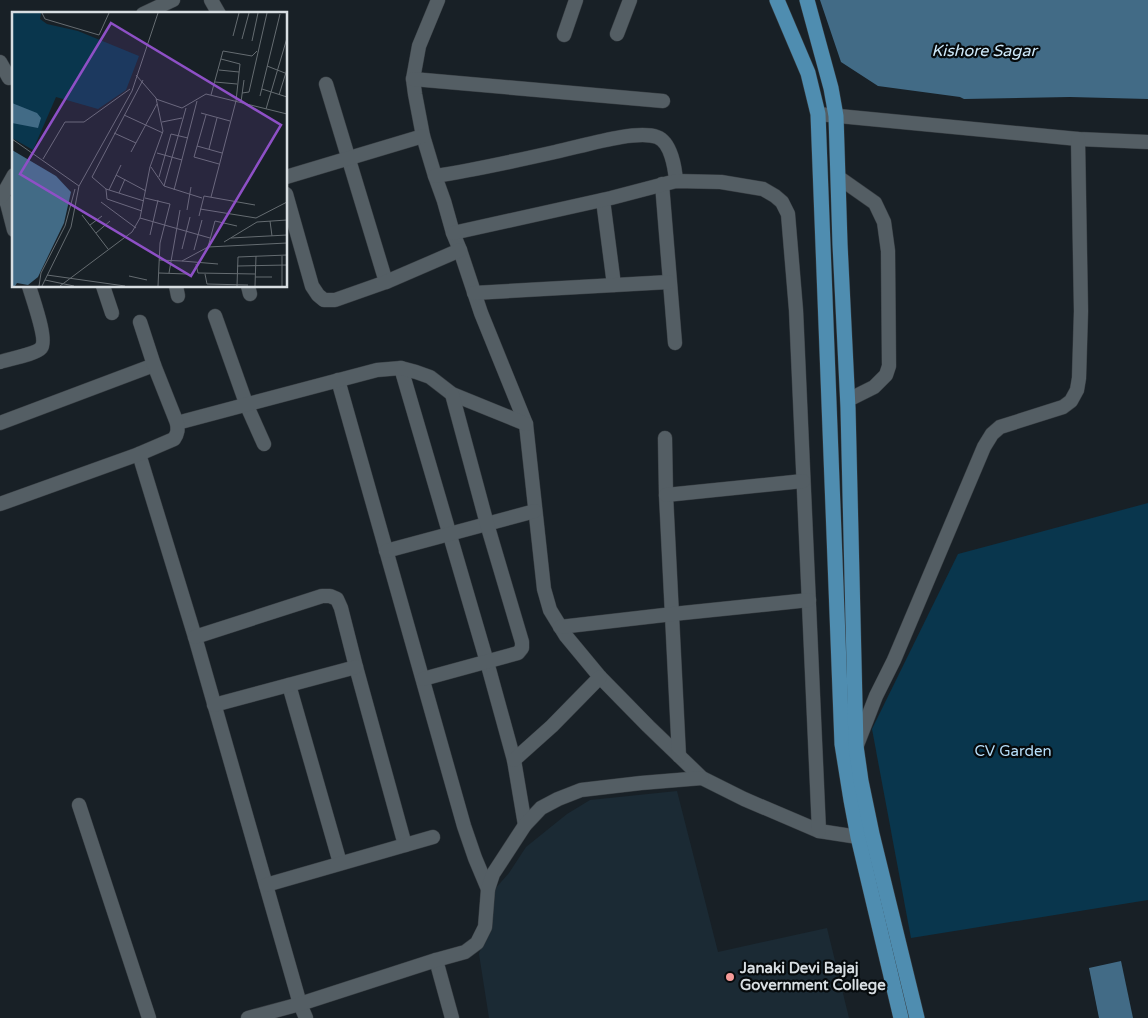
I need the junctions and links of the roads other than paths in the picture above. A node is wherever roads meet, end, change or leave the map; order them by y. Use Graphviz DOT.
graph roads {
  1 [pos="173,0"];
  2 [pos="211,0"];
  3 [pos="438,0"];
  4 [pos="576,0"];
  5 [pos="630,0"];
  6 [pos="777,0"];
  7 [pos="807,0"];
  8 [pos="144,10"];
  9 [pos="219,12"];
  10 [pos="618,34"];
  11 [pos="564,35"];
  12 [pos="0,62"];
  13 [pos="8,79"];
  14 [pos="413,79"];
  15 [pos="326,84"];
  16 [pos="663,102"];
  17 [pos="818,114"];
  18 [pos="836,116"];
  19 [pos="423,136"];
  20 [pos="1078,140"];
  21 [pos="1148,142"];
  22 [pos="348,158"];
  23 [pos="288,176"];
  24 [pos="435,176"];
  25 [pos="838,177"];
  26 [pos="12,178"];
  27 [pos="676,181"];
  28 [pos="662,184"];
  29 [pos="1,196"];
  30 [pos="603,200"];
  31 [pos="288,201"];
  32 [pos="12,222"];
  33 [pos="454,234"];
  34 [pos="460,250"];
  35 [pos="386,282"];
  36 [pos="669,282"];
  37 [pos="614,286"];
  38 [pos="30,288"];
  39 [pos="104,288"];
  40 [pos="474,293"];
  41 [pos="112,313"];
  42 [pos="214,316"];
  43 [pos="140,322"];
  44 [pos="675,343"];
  45 [pos="0,362"];
  46 [pos="154,365"];
  47 [pos="401,368"];
  48 [pos="338,380"];
  49 [pos="452,394"];
  50 [pos="848,400"];
  51 [pos="247,406"];
  52 [pos="0,423"];
  53 [pos="177,423"];
  54 [pos="526,424"];
  55 [pos="665,438"];
  56 [pos="264,444"];
  57 [pos="139,454"];
  58 [pos="804,481"];
  59 [pos="666,495"];
  60 [pos="0,504"];
  61 [pos="535,511"];
  62 [pos="487,524"];
  63 [pos="449,534"];
  64 [pos="386,551"];
  65 [pos="808,600"];
  66 [pos="672,614"];
  67 [pos="560,627"];
  68 [pos="195,637"];
  69 [pos="487,662"];
  70 [pos="356,667"];
  71 [pos="600,677"];
  72 [pos="423,679"];
  73 [pos="289,686"];
  74 [pos="214,705"];
  75 [pos="856,746"];
  76 [pos="679,756"];
  77 [pos="514,760"];
  78 [pos="702,778"];
  79 [pos="80,805"];
  80 [pos="525,824"];
  81 [pos="819,831"];
  82 [pos="865,836"];
  83 [pos="433,837"];
  84 [pos="405,845"];
  85 [pos="340,864"];
  86 [pos="266,885"];
  87 [pos="488,889"];
  88 [pos="436,960"];
  89 [pos="300,1004"];
  90 [pos="272,1015"];
  91 [pos="149,1018"];
  92 [pos="248,1018"];
  93 [pos="306,1018"];
  94 [pos="452,1018"];
  95 [pos="901,1018"];
  96 [pos="917,1018"];
  1 -- 8 [label="street"];
  2 -- 9 [label="street"];
  3 -- 14 [label="street"];
  4 -- 11 [label="street"];
  5 -- 10 [label="street"];
  6 -- 17 [label="main road"];
  7 -- 18 [label="main road"];
  12 -- 13 [label="street"];
  14 -- 16 [label="street"];
  14 -- 19 [label="street"];
  15 -- 22 [label="street"];
  17 -- 18 [label="street"];
  17 -- 82 [label="main road"];
  18 -- 20 [label="street"];
  18 -- 25 [label="main road"];
  19 -- 22 [label="street"];
  19 -- 24 [label="street"];
  20 -- 21 [label="street"];
  20 -- 75 [label="street"];
  22 -- 23 [label="street"];
  22 -- 35 [label="street"];
  24 -- 27 [label="street"];
  24 -- 33 [label="street"];
  25 -- 50 [label="main road"];
  25 -- 50 [label="street"];
  26 -- 29 [label="street"];
  27 -- 28 [label="street"];
  27 -- 58 [label="street"];
  28 -- 30 [label="street"];
  28 -- 36 [label="street"];
  29 -- 32 [label="street"];
  30 -- 33 [label="street"];
  30 -- 37 [label="street"];
  31 -- 35 [label="street"];
  33 -- 34 [label="street"];
  34 -- 35 [label="street"];
  34 -- 40 [label="street"];
  36 -- 37 [label="street"];
  36 -- 44 [label="street"];
  37 -- 40 [label="street"];
  38 -- 45 [label="street"];
  39 -- 41 [label="street"];
  40 -- 54 [label="street"];
  42 -- 51 [label="street"];
  43 -- 46 [label="street"];
  46 -- 52 [label="street"];
  46 -- 53 [label="street"];
  47 -- 48 [label="street"];
  47 -- 49 [label="street"];
  47 -- 63 [label="street"];
  48 -- 51 [label="street"];
  48 -- 64 [label="street"];
  49 -- 54 [label="street"];
  49 -- 62 [label="street"];
  50 -- 75 [label="main road"];
  51 -- 53 [label="street"];
  51 -- 56 [label="street"];
  53 -- 57 [label="street"];
  54 -- 61 [label="street"];
  55 -- 59 [label="street"];
  57 -- 60 [label="street"];
  57 -- 68 [label="street"];
  58 -- 59 [label="street"];
  58 -- 65 [label="street"];
  59 -- 66 [label="street"];
  61 -- 62 [label="street"];
  61 -- 67 [label="street"];
  62 -- 63 [label="street"];
  62 -- 69 [label="street"];
  63 -- 64 [label="street"];
  63 -- 69 [label="street"];
  64 -- 72 [label="street"];
  65 -- 66 [label="street"];
  65 -- 81 [label="street"];
  66 -- 67 [label="street"];
  66 -- 76 [label="street"];
  67 -- 71 [label="street"];
  68 -- 70 [label="street"];
  68 -- 74 [label="street"];
  69 -- 72 [label="street"];
  69 -- 77 [label="street"];
  70 -- 73 [label="street"];
  70 -- 84 [label="street"];
  71 -- 76 [label="street"];
  71 -- 77 [label="street"];
  72 -- 87 [label="street"];
  73 -- 74 [label="street"];
  73 -- 85 [label="street"];
  74 -- 86 [label="street"];
  75 -- 82 [label="main road"];
  76 -- 78 [label="street"];
  77 -- 80 [label="street"];
  78 -- 80 [label="street"];
  78 -- 81 [label="street"];
  79 -- 91 [label="street"];
  80 -- 87 [label="street"];
  81 -- 82 [label="street"];
  82 -- 95 [label="main road"];
  82 -- 96 [label="main road"];
  83 -- 84 [label="street"];
  84 -- 85 [label="street"];
  85 -- 86 [label="street"];
  86 -- 89 [label="street"];
  87 -- 88 [label="street"];
  88 -- 89 [label="street"];
  88 -- 94 [label="street"];
  89 -- 90 [label="street"];
  89 -- 93 [label="street"];
  90 -- 92 [label="street"];
}
